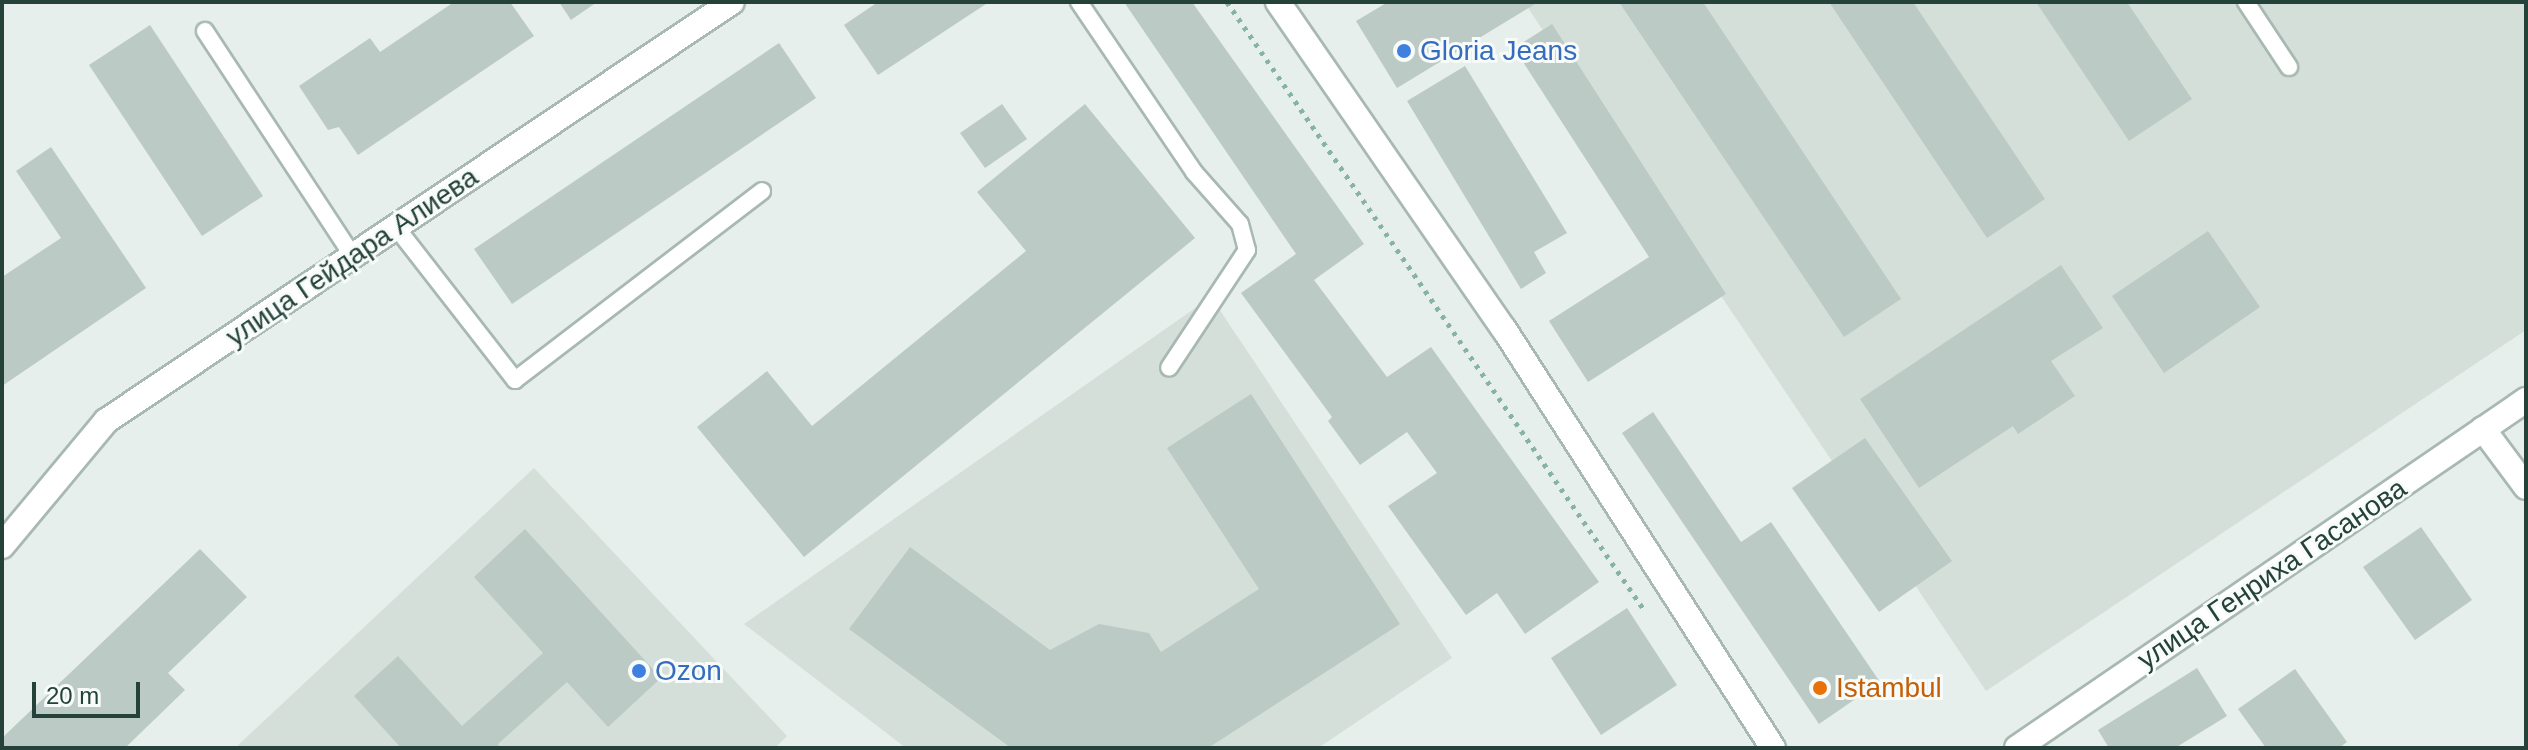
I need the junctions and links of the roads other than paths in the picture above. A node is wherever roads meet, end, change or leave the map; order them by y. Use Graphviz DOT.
graph roads {
  1 [pos="732,2"];
  2 [pos="1079,2"];
  3 [pos="1278,2"];
  4 [pos="2246,2"];
  5 [pos="205,31"];
  6 [pos="2289,67"];
  7 [pos="762,191"];
  8 [pos="396,227"];
  9 [pos="353,256"];
  10 [pos="1169,368"];
  11 [pos="2526,400"];
  12 [pos="2483,429"];
  13 [pos="2526,487"];
  14 [pos="2,545"];
  15 [pos="1773,748"];
  16 [pos="2017,748"];
  1 -- 8 [label="street, улица Гейдара Алиева"];
  2 -- 10 [label="lane"];
  3 -- 15 [label="street"];
  4 -- 6 [label="lane"];
  5 -- 9 [label="lane"];
  7 -- 8 [label="lane"];
  8 -- 9 [label="street, улица Гейдара Алиева"];
  9 -- 14 [label="street, улица Гейдара Алиева"];
  11 -- 12 [label="street, улица Генриха Гасанова"];
  12 -- 13 [label="street"];
  12 -- 16 [label="street, улица Генриха Гасанова"];
}
